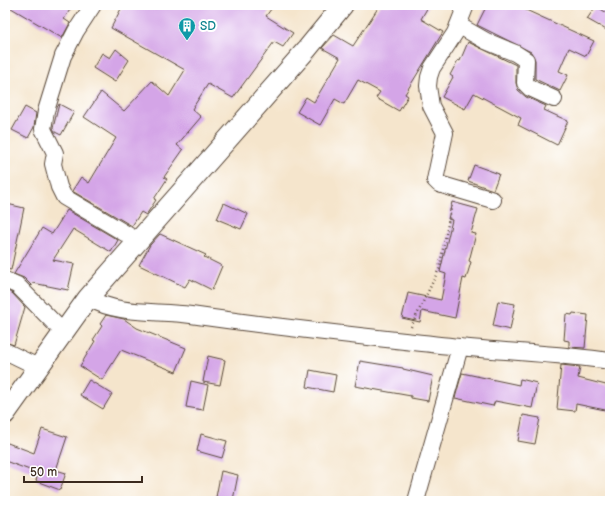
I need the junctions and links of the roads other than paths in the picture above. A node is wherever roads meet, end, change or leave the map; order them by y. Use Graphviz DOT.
graph roads {
  1 [pos="93,5"];
  2 [pos="343,5"];
  3 [pos="466,5"];
  4 [pos="458,25"];
  5 [pos="554,99"];
  6 [pos="493,200"];
  7 [pos="138,241"];
  8 [pos="5,280"];
  9 [pos="88,298"];
  10 [pos="64,333"];
  11 [pos="460,347"];
  12 [pos="5,352"];
  13 [pos="610,361"];
  14 [pos="38,367"];
  15 [pos="5,414"];
  16 [pos="416,501"];
  1 -- 7 [label="street"];
  2 -- 7 [label="main road"];
  3 -- 4 [label="street"];
  4 -- 5 [label="street"];
  4 -- 6 [label="street"];
  7 -- 9 [label="main road"];
  8 -- 10 [label="street"];
  9 -- 10 [label="main road"];
  9 -- 11 [label="street"];
  10 -- 14 [label="main road"];
  11 -- 13 [label="street"];
  11 -- 16 [label="street"];
  12 -- 14 [label="street"];
  14 -- 15 [label="main road"];
}
